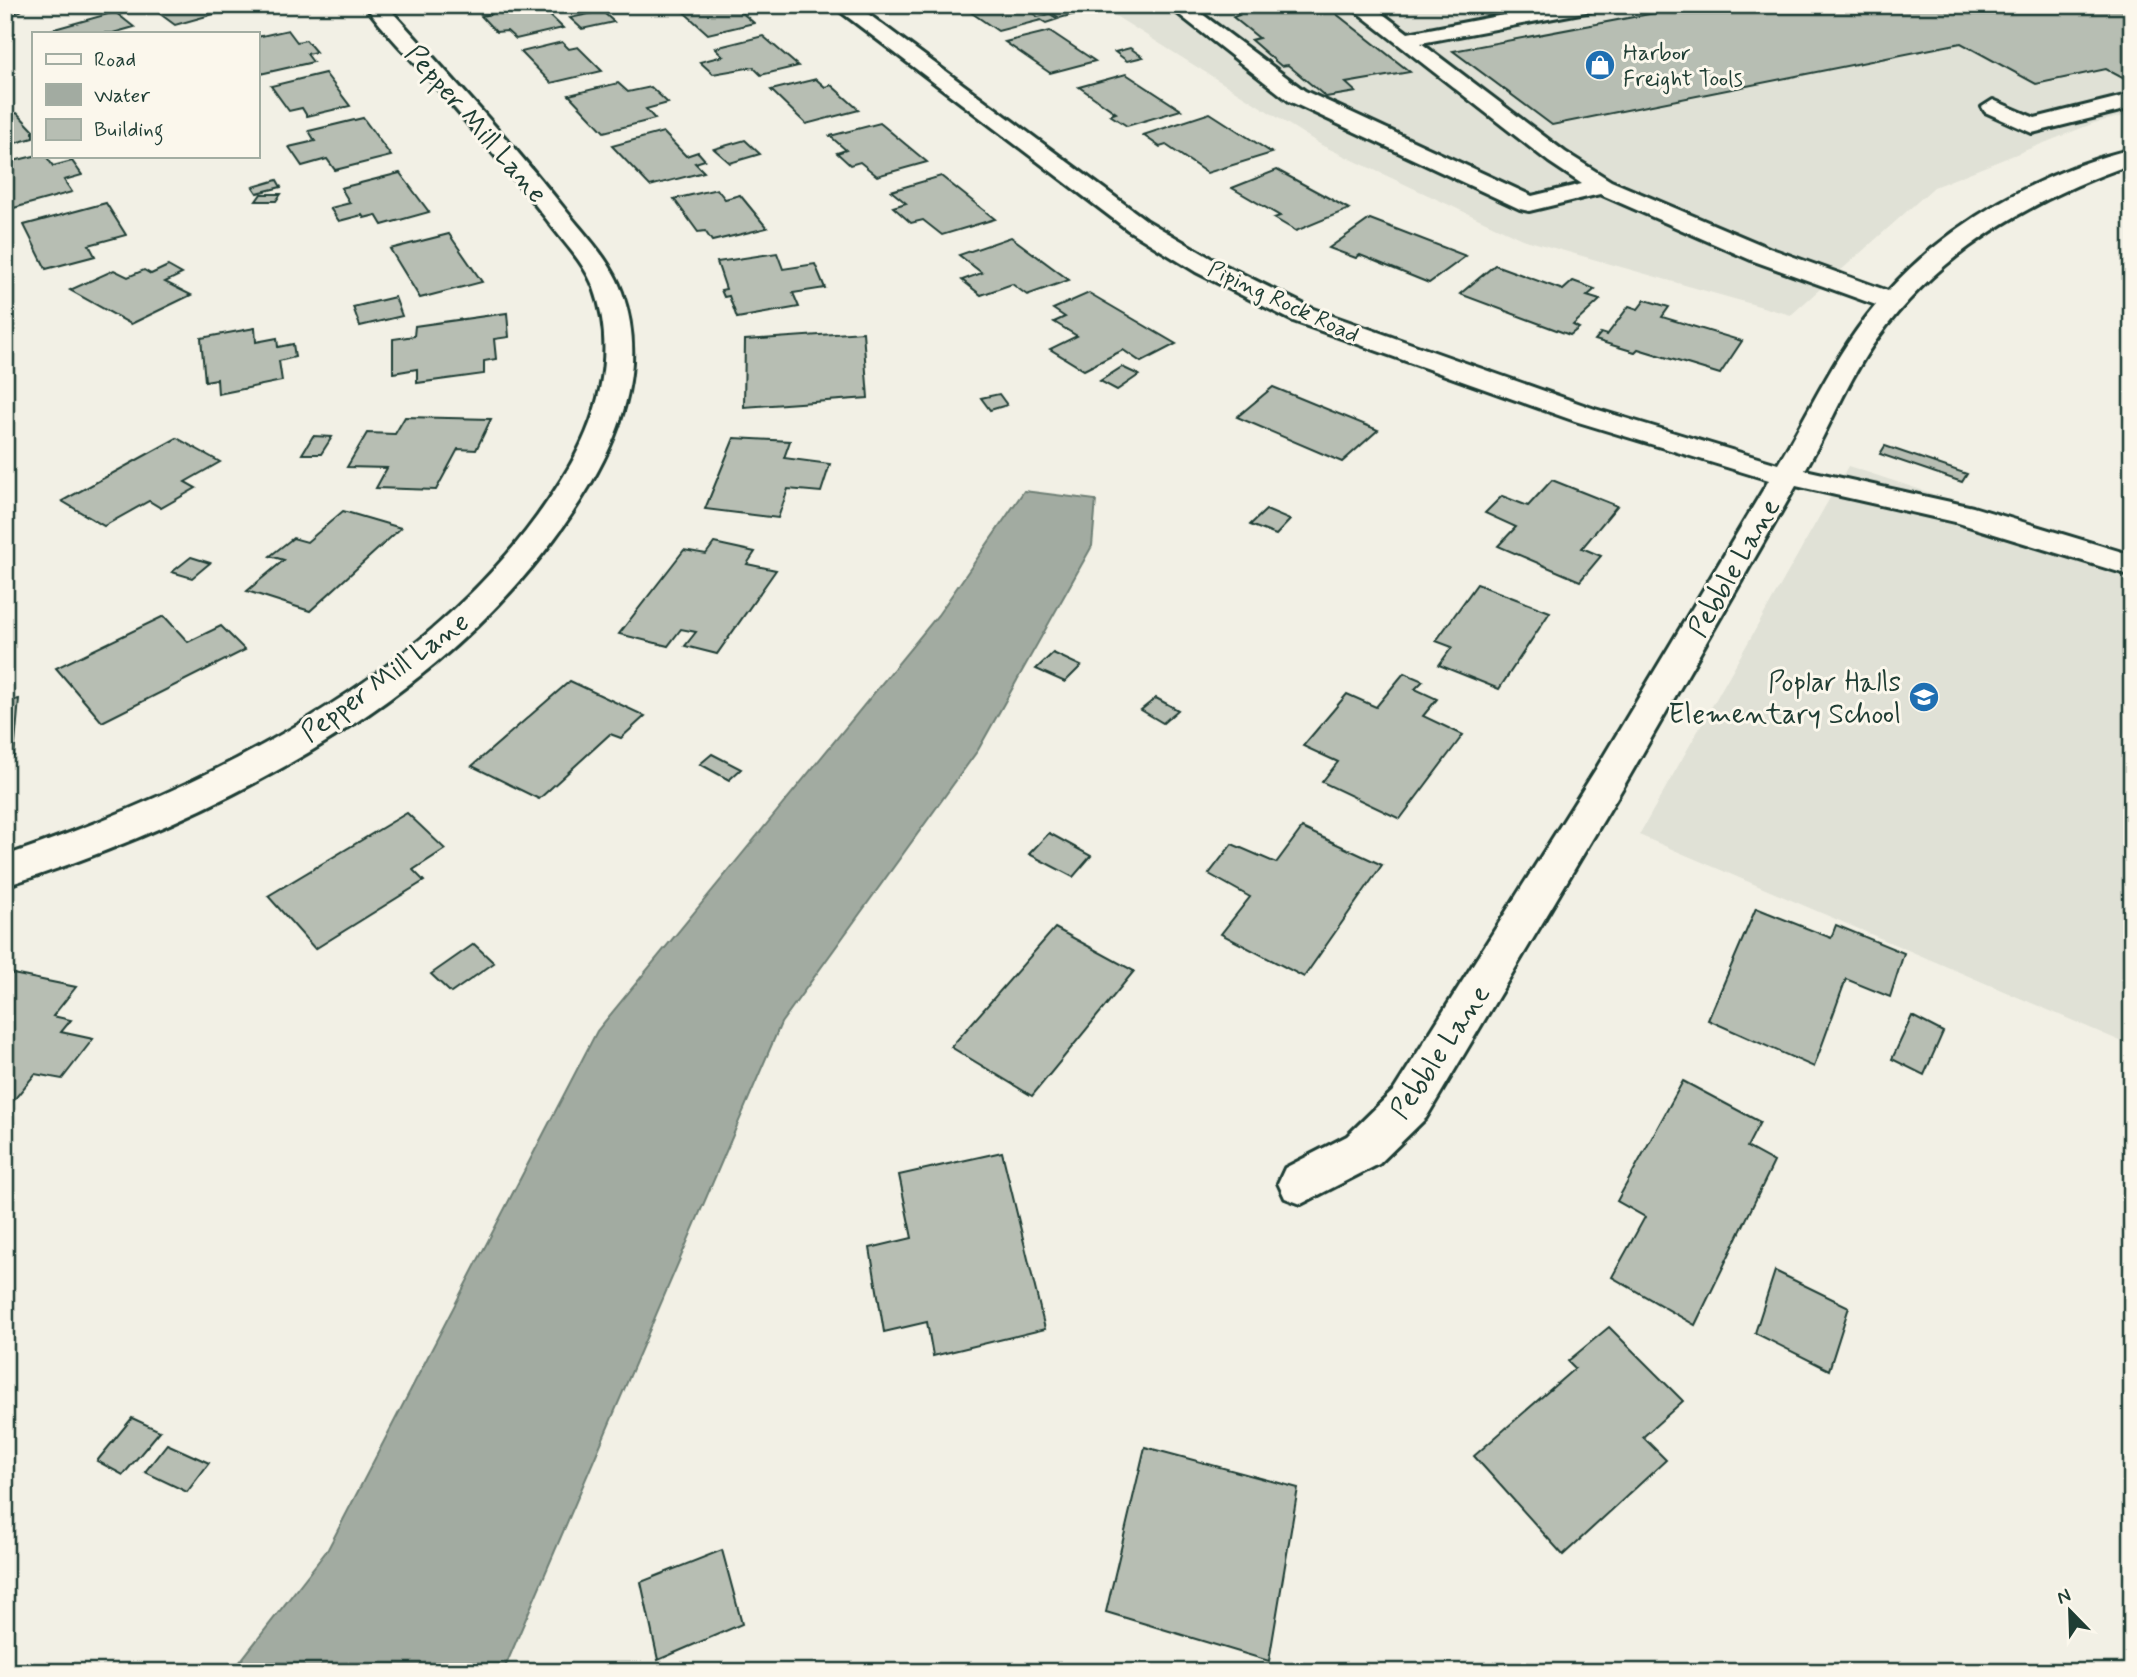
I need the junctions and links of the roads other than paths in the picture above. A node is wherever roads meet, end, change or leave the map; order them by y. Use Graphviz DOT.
graph roads {
  1 [pos="13,5"];
  2 [pos="375,5"];
  3 [pos="842,5"];
  4 [pos="1178,5"];
  5 [pos="1358,5"];
  6 [pos="1591,5"];
  7 [pos="5,7"];
  8 [pos="1403,40"];
  9 [pos="2132,101"];
  10 [pos="1993,107"];
  11 [pos="2132,156"];
  12 [pos="1602,186"];
  13 [pos="1891,301"];
  14 [pos="1787,475"];
  15 [pos="2132,566"];
  16 [pos="5,871"];
  17 [pos="1301,1183"];
  1 -- 7 [label="street"];
  2 -- 16 [label="street, Pepper Mill Lane"];
  3 -- 14 [label="street, Piping Rock Road"];
  4 -- 12 [label="street"];
  5 -- 8 [label="street"];
  6 -- 8 [label="street"];
  8 -- 12 [label="street"];
  9 -- 10 [label="street"];
  11 -- 13 [label="street, Pebble Lane"];
  12 -- 13 [label="street"];
  13 -- 14 [label="street, Pebble Lane"];
  14 -- 15 [label="street, Piping Rock Road"];
  14 -- 17 [label="street, Pebble Lane"];
}
